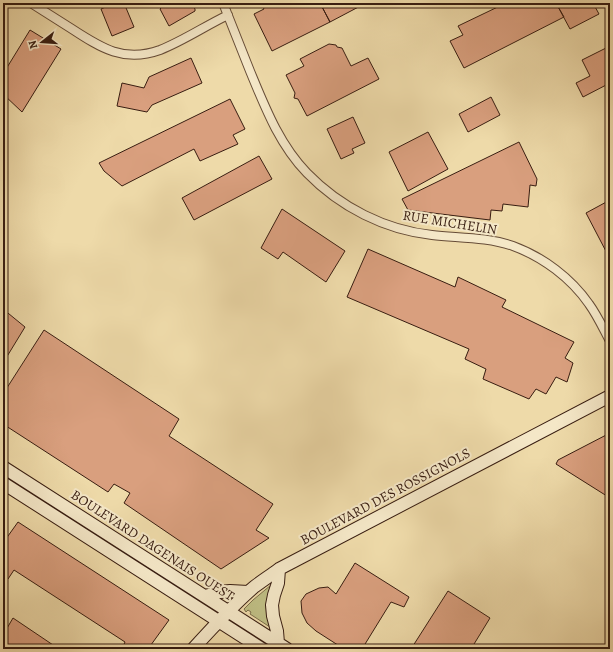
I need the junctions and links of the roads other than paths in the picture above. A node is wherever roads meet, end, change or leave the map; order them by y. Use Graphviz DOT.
graph roads {
  1 [pos="31,3"];
  2 [pos="223,3"];
  3 [pos="228,15"];
  4 [pos="610,340"];
  5 [pos="610,396"];
  6 [pos="3,467"];
  7 [pos="3,483"];
  8 [pos="279,569"];
  9 [pos="248,592"];
  10 [pos="205,596"];
  11 [pos="228,611"];
  12 [pos="218,621"];
  13 [pos="282,646"];
  14 [pos="193,649"];
  15 [pos="262,649"];
  1 -- 3 [label="street"];
  2 -- 3 [label="street, RUE MICHELIN"];
  3 -- 4 [label="street, RUE MICHELIN"];
  5 -- 8 [label="main road, BOULEVARD DES ROSSIGNOLS"];
  6 -- 10 [label="main road, BOULEVARD DAGENAIS OUEST"];
  7 -- 12 [label="main road, BOULEVARD DAGENAIS OUEST"];
  8 -- 9 [label="main road, BOULEVARD DES ROSSIGNOLS"];
  8 -- 13 [label="main road"];
  9 -- 10 [label="main road"];
  9 -- 11 [label="main road, BOULEVARD DES ROSSIGNOLS"];
  10 -- 11 [label="main road, BOULEVARD DAGENAIS OUEST"];
  11 -- 12 [label="main road, BOULEVARD DES ROSSIGNOLS"];
  11 -- 13 [label="main road, BOULEVARD DAGENAIS OUEST"];
  12 -- 14 [label="main road, BOULEVARD DES ROSSIGNOLS"];
  12 -- 15 [label="main road, BOULEVARD DAGENAIS OUEST"];
}
